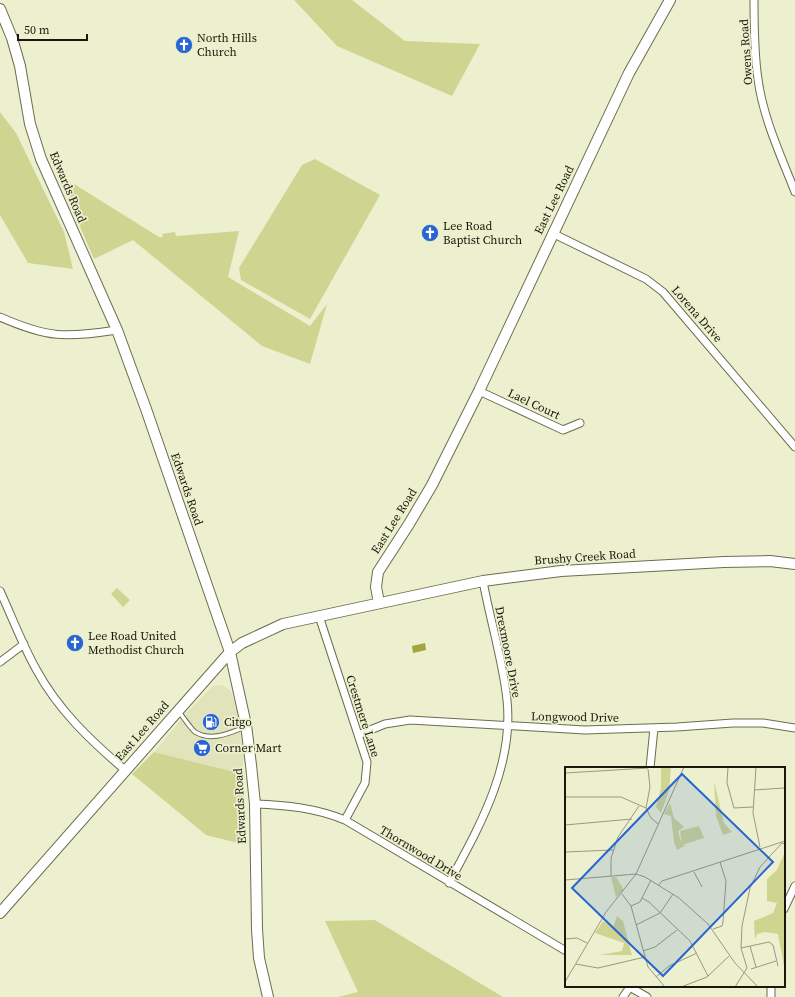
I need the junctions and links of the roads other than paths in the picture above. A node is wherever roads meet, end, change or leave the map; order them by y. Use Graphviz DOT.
graph roads {
  1 [pos="670,0"];
  2 [pos="754,0"];
  3 [pos="0,9"];
  4 [pos="795,192"];
  5 [pos="552,233"];
  6 [pos="0,316"];
  7 [pos="117,330"];
  8 [pos="479,391"];
  9 [pos="580,423"];
  10 [pos="795,446"];
  11 [pos="795,564"];
  12 [pos="483,581"];
  13 [pos="0,591"];
  14 [pos="379,604"];
  15 [pos="319,616"];
  16 [pos="24,644"];
  17 [pos="230,652"];
  18 [pos="0,662"];
  19 [pos="177,710"];
  20 [pos="507,726"];
  21 [pos="246,727"];
  22 [pos="654,728"];
  23 [pos="795,728"];
  24 [pos="358,736"];
  25 [pos="650,767"];
  26 [pos="125,770"];
  27 [pos="255,804"];
  28 [pos="345,820"];
  29 [pos="449,883"];
  30 [pos="795,886"];
  31 [pos="785,907"];
  32 [pos="0,913"];
  33 [pos="565,950"];
  34 [pos="628,987"];
  35 [pos="631,987"];
  36 [pos="771,987"];
  37 [pos="268,997"];
  38 [pos="623,997"];
  39 [pos="647,997"];
  40 [pos="770,997"];
  1 -- 5 [label="street, East Lee Road"];
  2 -- 4 [label="street, Owens Road"];
  3 -- 7 [label="street, Edwards Road"];
  5 -- 8 [label="street, East Lee Road"];
  5 -- 10 [label="street, Lorena Drive"];
  6 -- 7 [label="street"];
  7 -- 17 [label="street, Edwards Road"];
  8 -- 9 [label="street, Lael Court"];
  8 -- 14 [label="street, East Lee Road"];
  11 -- 12 [label="street, Brushy Creek Road"];
  12 -- 14 [label="street, Brushy Creek Road"];
  12 -- 20 [label="street, Drexmoore Drive"];
  13 -- 16 [label="street"];
  14 -- 15 [label="street, East Lee Road"];
  15 -- 17 [label="street, East Lee Road"];
  15 -- 24 [label="street, Crestmere Lane"];
  16 -- 18 [label="street"];
  16 -- 26 [label="street"];
  17 -- 19 [label="street, East Lee Road"];
  17 -- 21 [label="street, Edwards Road"];
  19 -- 21 [label="lane"];
  19 -- 26 [label="street, East Lee Road"];
  20 -- 22 [label="street, Longwood Drive"];
  20 -- 24 [label="street, Longwood Drive"];
  20 -- 29 [label="street, Drexmoore Drive"];
  21 -- 27 [label="street, Edwards Road"];
  22 -- 23 [label="street, Longwood Drive"];
  22 -- 25 [label="street"];
  24 -- 28 [label="street, Crestmere Lane"];
  26 -- 32 [label="street, East Lee Road"];
  27 -- 28 [label="street, Thornwood Drive"];
  27 -- 37 [label="street, Edwards Road"];
  28 -- 29 [label="street, Thornwood Drive"];
  29 -- 33 [label="street, Thornwood Drive"];
  30 -- 31 [label="street"];
  34 -- 38 [label="street"];
  35 -- 39 [label="street"];
  36 -- 40 [label="street"];
}
